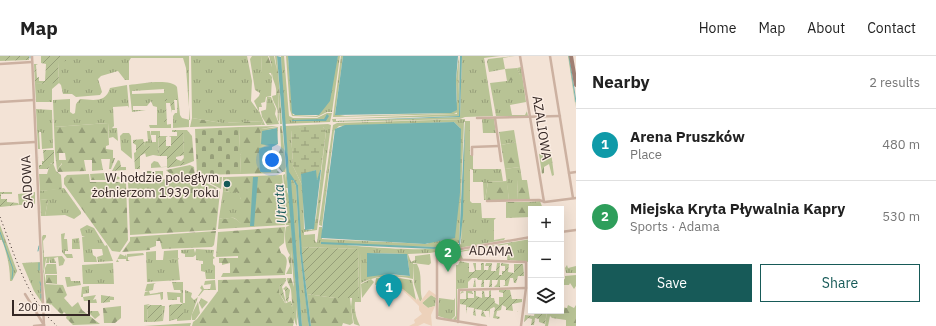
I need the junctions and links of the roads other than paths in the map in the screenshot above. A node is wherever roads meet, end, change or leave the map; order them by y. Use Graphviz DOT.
graph roads {
  1 [pos="32,56"];
  2 [pos="520,56"];
  3 [pos="550,56"];
  4 [pos="571,56"];
  5 [pos="32,62"];
  6 [pos="0,64"];
  7 [pos="576,85"];
  8 [pos="34,100"];
  9 [pos="0,102"];
  10 [pos="560,116"];
  11 [pos="530,117"];
  12 [pos="477,118"];
  13 [pos="495,118"];
  14 [pos="36,142"];
  15 [pos="0,144"];
  16 [pos="499,146"];
  17 [pos="472,155"];
  18 [pos="501,161"];
  19 [pos="576,172"];
  20 [pos="569,173"];
  21 [pos="574,198"];
  22 [pos="487,202"];
  23 [pos="544,202"];
  24 [pos="576,230"];
  25 [pos="564,232"];
  26 [pos="528,238"];
  27 [pos="438,259"];
  28 [pos="526,288"];
  29 [pos="25,294"];
  30 [pos="458,322"];
  31 [pos="34,326"];
  32 [pos="44,326"];
  33 [pos="486,326"];
  34 [pos="521,326"];
  1 -- 5 [label="street, SADOWA"];
  2 -- 11 [label="street, AZALIOWA"];
  3 -- 10 [label="street"];
  4 -- 7 [label="street"];
  5 -- 6 [label="street"];
  5 -- 8 [label="street, SADOWA"];
  8 -- 9 [label="street"];
  8 -- 14 [label="street, SADOWA"];
  10 -- 11 [label="street"];
  10 -- 20 [label="street"];
  11 -- 13 [label="street"];
  11 -- 23 [label="street, AZALIOWA"];
  12 -- 13 [label="street"];
  13 -- 16 [label="street"];
  14 -- 15 [label="street"];
  14 -- 32 [label="street, SADOWA"];
  16 -- 17 [label="street"];
  16 -- 18 [label="street"];
  19 -- 20 [label="street"];
  20 -- 21 [label="street"];
  21 -- 23 [label="street"];
  22 -- 23 [label="street"];
  24 -- 25 [label="street"];
  26 -- 27 [label="street"];
  27 -- 28 [label="street, ADAMA"];
  27 -- 30 [label="street"];
  28 -- 30 [label="street"];
  28 -- 34 [label="street"];
  29 -- 32 [label="street"];
  30 -- 33 [label="street"];
  31 -- 32 [label="street"];
}
